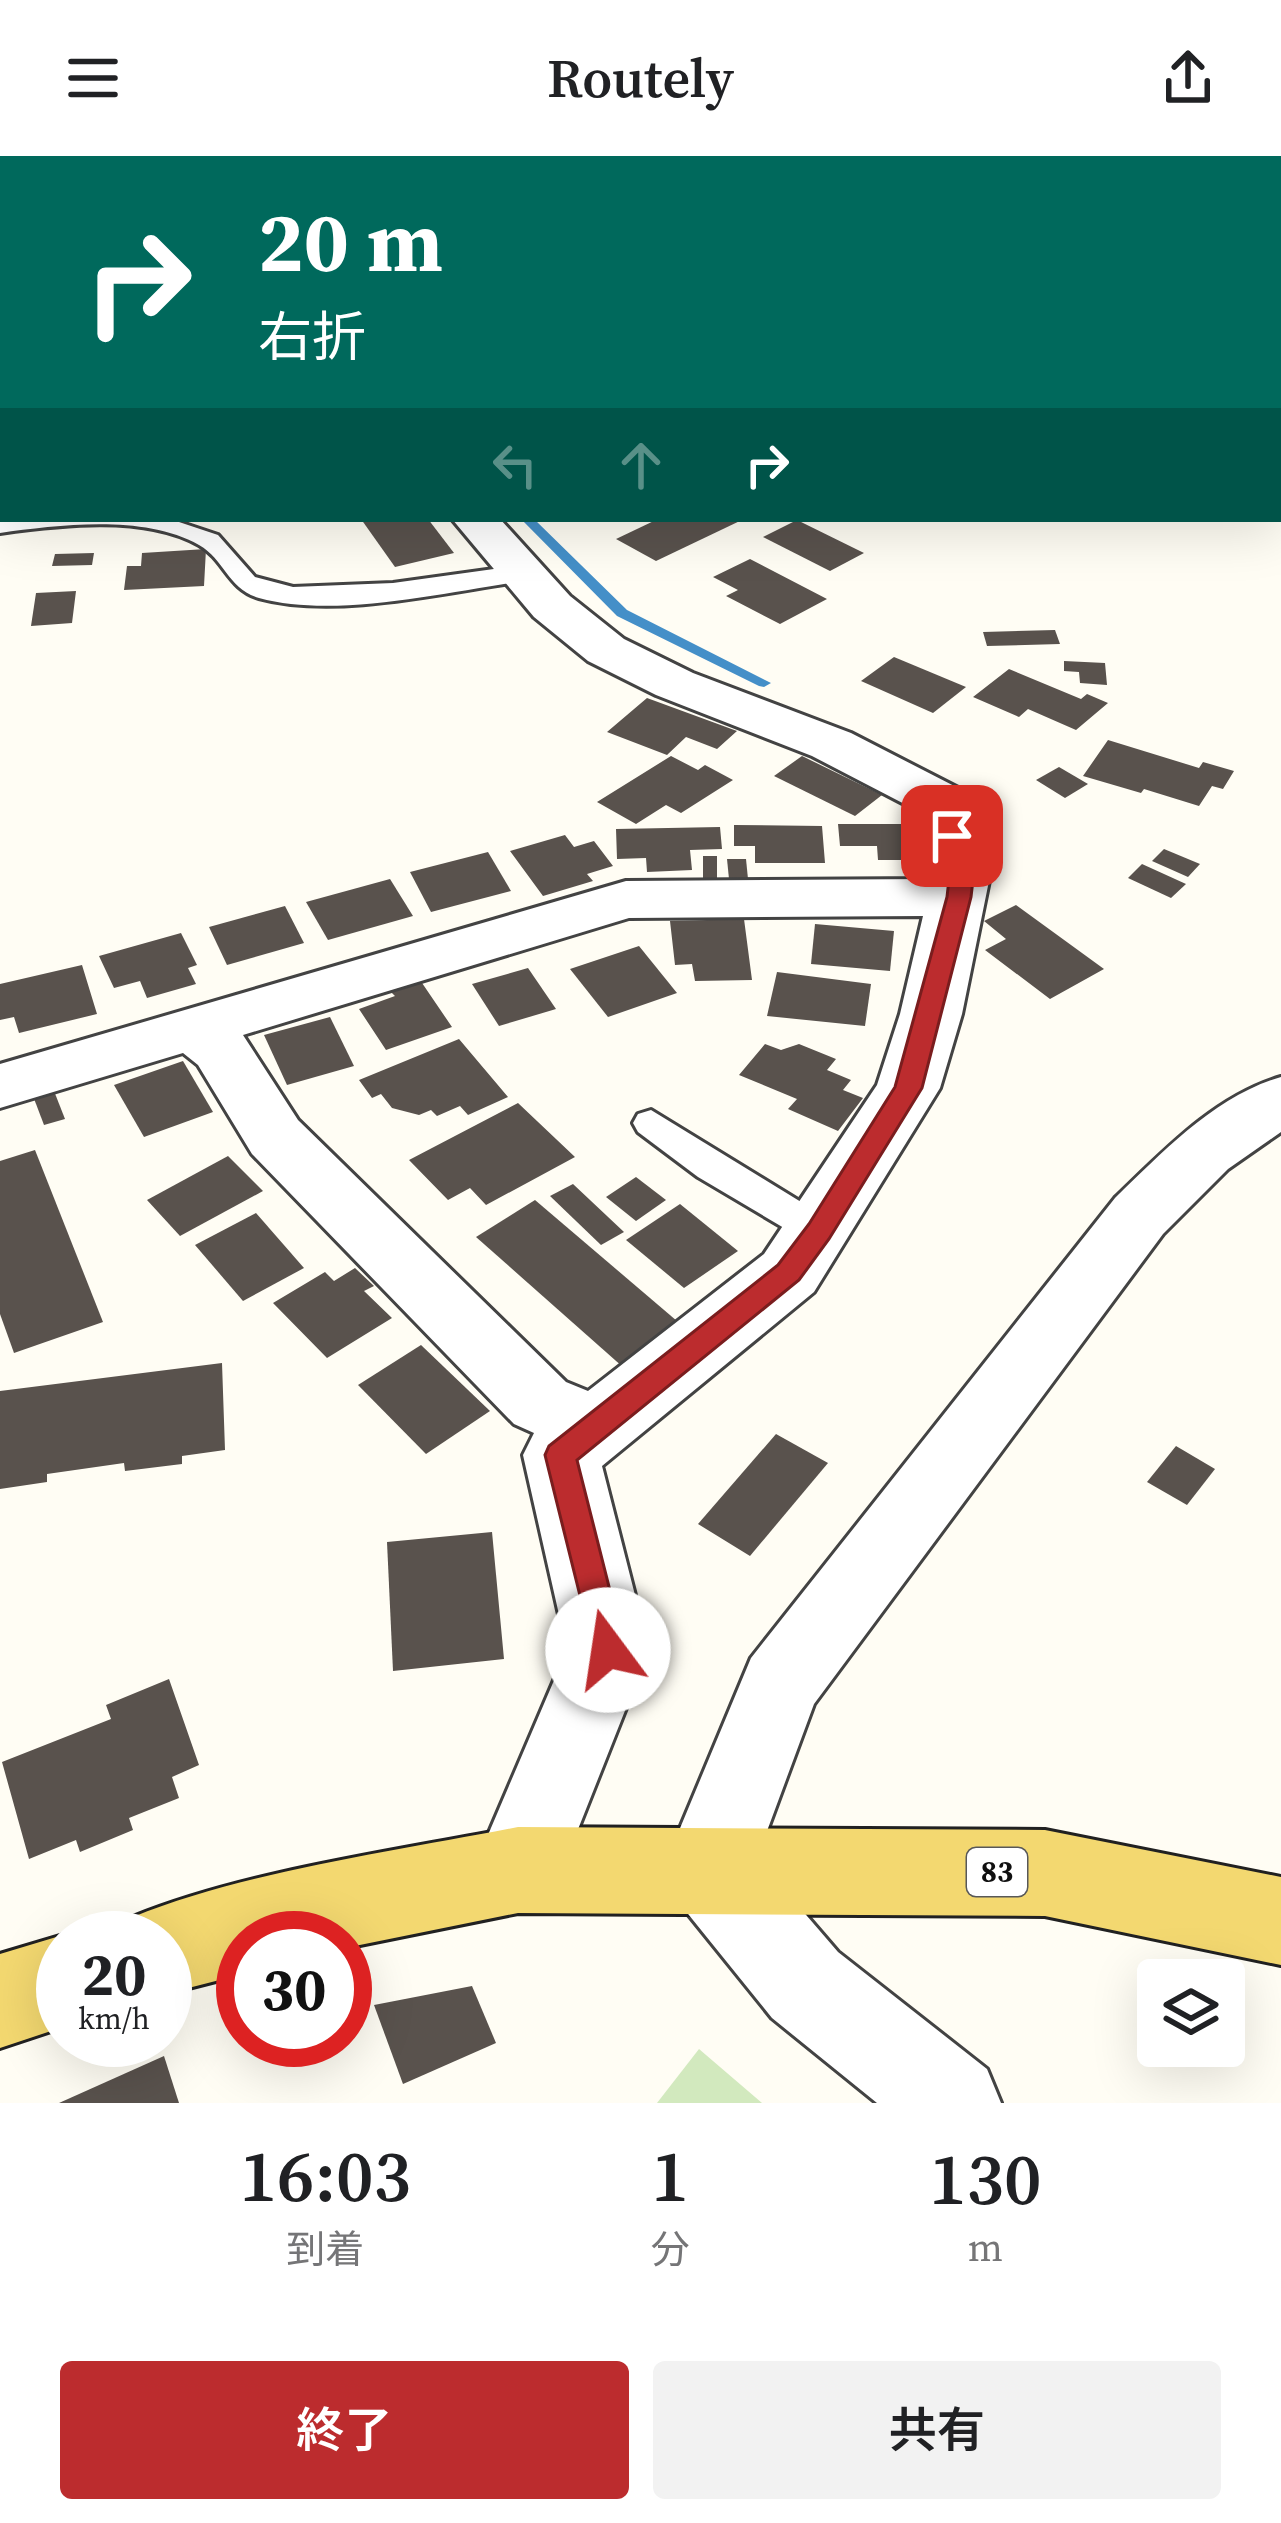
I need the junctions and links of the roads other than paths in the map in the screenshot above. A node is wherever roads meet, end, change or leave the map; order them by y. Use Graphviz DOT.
graph roads {
  1 [pos="64,522"];
  2 [pos="104,522"];
  3 [pos="478,522"];
  4 [pos="0,524"];
  5 [pos="523,574"];
  6 [pos="959,897"];
  7 [pos="193,1028"];
  8 [pos="0,1086"];
  9 [pos="1281,1100"];
  10 [pos="651,1123"];
  11 [pos="819,1232"];
  12 [pos="594,1424"];
  13 [pos="518,1870"];
  14 [pos="708,1870"];
  15 [pos="1281,1921"];
  16 [pos="192,1942"];
  17 [pos="36,1990"];
  18 [pos="0,2001"];
  19 [pos="953,2103"];
  1 -- 4 [label="lane"];
  2 -- 5 [label="lane"];
  3 -- 5 [label="street"];
  5 -- 6 [label="street"];
  6 -- 7 [label="street"];
  6 -- 11 [label="street"];
  7 -- 8 [label="street"];
  7 -- 12 [label="street"];
  9 -- 14 [label="street"];
  10 -- 11 [label="lane"];
  11 -- 12 [label="street"];
  12 -- 13 [label="street"];
  13 -- 14 [label="main road, 83"];
  13 -- 16 [label="main road, 83"];
  14 -- 15 [label="main road, 83"];
  14 -- 19 [label="street"];
  17 -- 18 [label="main road"];
}
